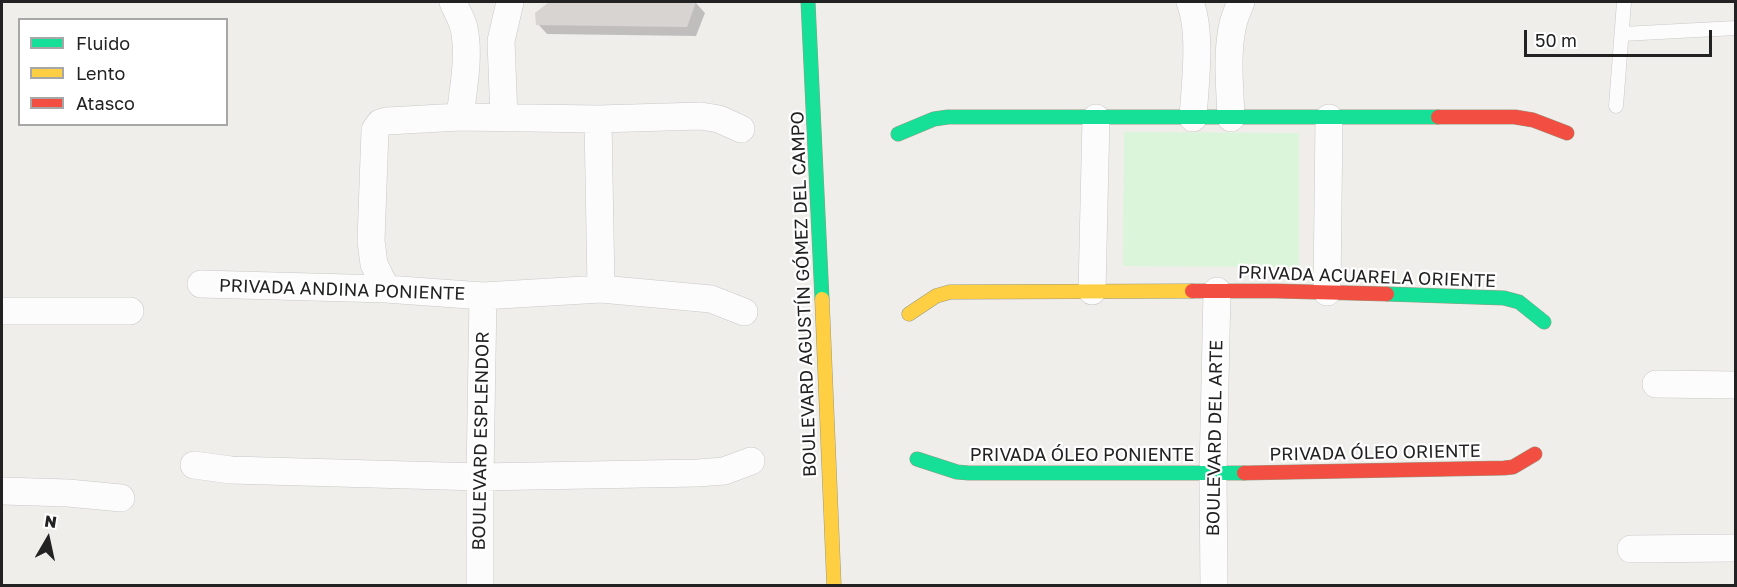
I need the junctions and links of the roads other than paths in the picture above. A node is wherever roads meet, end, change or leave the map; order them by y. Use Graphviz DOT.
graph roads {
  1 [pos="453,2"];
  2 [pos="510,2"];
  3 [pos="808,2"];
  4 [pos="1190,2"];
  5 [pos="1241,2"];
  6 [pos="1624,2"];
  7 [pos="1736,28"];
  8 [pos="1622,34"];
  9 [pos="501,41"];
  10 [pos="465,43"];
  11 [pos="1230,47"];
  12 [pos="1196,48"];
  13 [pos="1616,106"];
  14 [pos="460,117"];
  15 [pos="504,118"];
  16 [pos="1096,118"];
  17 [pos="1193,118"];
  18 [pos="1231,118"];
  19 [pos="1329,118"];
  20 [pos="598,119"];
  21 [pos="741,129"];
  22 [pos="1567,133"];
  23 [pos="898,134"];
  24 [pos="201,284"];
  25 [pos="386,289"];
  26 [pos="601,289"];
  27 [pos="1092,291"];
  28 [pos="1218,291"];
  29 [pos="1327,292"];
  30 [pos="483,296"];
  31 [pos="2,311"];
  32 [pos="130,311"];
  33 [pos="744,312"];
  34 [pos="909,314"];
  35 [pos="1545,322"];
  36 [pos="1656,384"];
  37 [pos="1736,386"];
  38 [pos="1535,454"];
  39 [pos="917,459"];
  40 [pos="751,461"];
  41 [pos="194,465"];
  42 [pos="1212,474"];
  43 [pos="480,477"];
  44 [pos="2,491"];
  45 [pos="121,498"];
  46 [pos="1736,548"];
  47 [pos="1631,549"];
  48 [pos="480,585"];
  49 [pos="834,585"];
  50 [pos="1214,585"];
  1 -- 10 [label="street"];
  2 -- 9 [label="street"];
  3 -- 49 [label="street, BOULEVARD AGUSTÍN GÓMEZ DEL CAMPO"];
  4 -- 12 [label="street"];
  5 -- 11 [label="street"];
  6 -- 8 [label="lane"];
  7 -- 8 [label="lane"];
  8 -- 13 [label="lane"];
  9 -- 10 [label="street"];
  9 -- 15 [label="street"];
  10 -- 14 [label="street"];
  11 -- 12 [label="street"];
  11 -- 18 [label="street"];
  12 -- 17 [label="street"];
  14 -- 15 [label="street"];
  14 -- 25 [label="street"];
  15 -- 20 [label="street"];
  16 -- 17 [label="street"];
  16 -- 23 [label="street"];
  16 -- 27 [label="street"];
  17 -- 18 [label="street"];
  18 -- 19 [label="street"];
  19 -- 22 [label="street"];
  19 -- 29 [label="street"];
  20 -- 21 [label="street"];
  20 -- 26 [label="street"];
  24 -- 25 [label="street, PRIVADA ANDINA PONIENTE"];
  25 -- 30 [label="street, PRIVADA ANDINA PONIENTE"];
  26 -- 30 [label="street, PRIVADA ANDINA PONIENTE"];
  26 -- 33 [label="street, PRIVADA ANDINA PONIENTE"];
  27 -- 28 [label="street, PRIVADA ACUARELA ORIENTE"];
  27 -- 34 [label="street, PRIVADA ACUARELA ORIENTE"];
  28 -- 29 [label="street, PRIVADA ACUARELA ORIENTE"];
  28 -- 42 [label="street, BOULEVARD DEL ARTE"];
  29 -- 35 [label="street, PRIVADA ACUARELA ORIENTE"];
  30 -- 43 [label="street, BOULEVARD ESPLENDOR"];
  31 -- 32 [label="street"];
  36 -- 37 [label="street"];
  38 -- 42 [label="street, PRIVADA ÓLEO ORIENTE"];
  39 -- 42 [label="street, PRIVADA ÓLEO PONIENTE"];
  40 -- 43 [label="street"];
  41 -- 43 [label="street"];
  42 -- 50 [label="street, BOULEVARD DEL ARTE"];
  43 -- 48 [label="street, BOULEVARD ESPLENDOR"];
  44 -- 45 [label="street"];
  46 -- 47 [label="street"];
}
